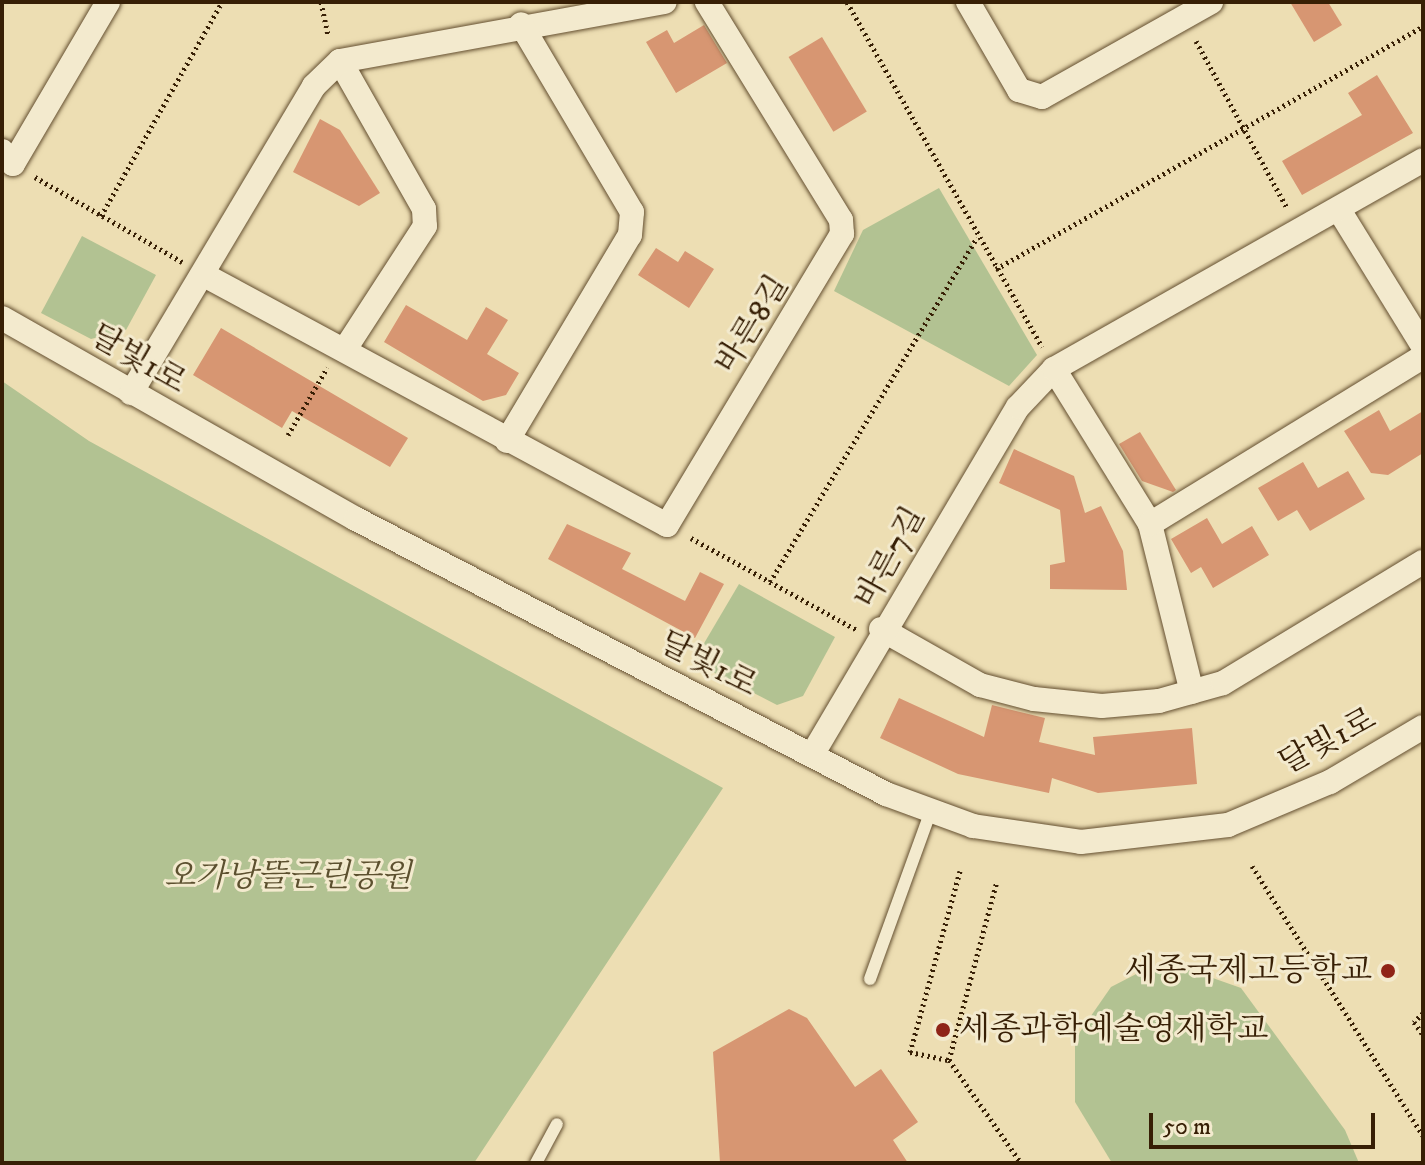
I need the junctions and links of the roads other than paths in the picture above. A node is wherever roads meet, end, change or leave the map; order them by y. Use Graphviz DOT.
graph roads {
  1 [pos="108,2"];
  2 [pos="665,2"];
  3 [pos="707,2"];
  4 [pos="968,2"];
  5 [pos="1211,2"];
  6 [pos="1180,9"];
  7 [pos="521,24"];
  8 [pos="340,61"];
  9 [pos="7,158"];
  10 [pos="1423,160"];
  11 [pos="1339,210"];
  12 [pos="204,275"];
  13 [pos="2,318"];
  14 [pos="1423,346"];
  15 [pos="345,349"];
  16 [pos="1423,357"];
  17 [pos="1054,369"];
  18 [pos="131,393"];
  19 [pos="507,441"];
  20 [pos="1150,524"];
  21 [pos="1423,562"];
  22 [pos="878,635"];
  23 [pos="1192,692"];
  24 [pos="1423,727"];
  25 [pos="812,755"];
  26 [pos="930,813"];
  27 [pos="870,979"];
  28 [pos="557,1124"];
  29 [pos="536,1163"];
  1 -- 9 [label="street"];
  2 -- 7 [label="street"];
  3 -- 19 [label="street, 바른8길"];
  4 -- 6 [label="street"];
  5 -- 6 [label="street"];
  7 -- 8 [label="street"];
  7 -- 19 [label="street"];
  8 -- 12 [label="street"];
  8 -- 15 [label="street"];
  10 -- 11 [label="street, 바른7길"];
  11 -- 14 [label="street"];
  11 -- 17 [label="street, 바른7길"];
  12 -- 15 [label="street"];
  12 -- 18 [label="street"];
  13 -- 18 [label="street, 달빛1로"];
  15 -- 19 [label="street"];
  16 -- 20 [label="street"];
  17 -- 20 [label="street"];
  17 -- 22 [label="street, 바른7길"];
  18 -- 25 [label="street, 달빛1로"];
  20 -- 23 [label="street"];
  21 -- 23 [label="street, 바른7길"];
  22 -- 23 [label="street, 바른7길"];
  22 -- 25 [label="street"];
  24 -- 26 [label="street, 달빛1로"];
  25 -- 26 [label="street, 달빛1로"];
  26 -- 27 [label="lane"];
  28 -- 29 [label="lane"];
}
